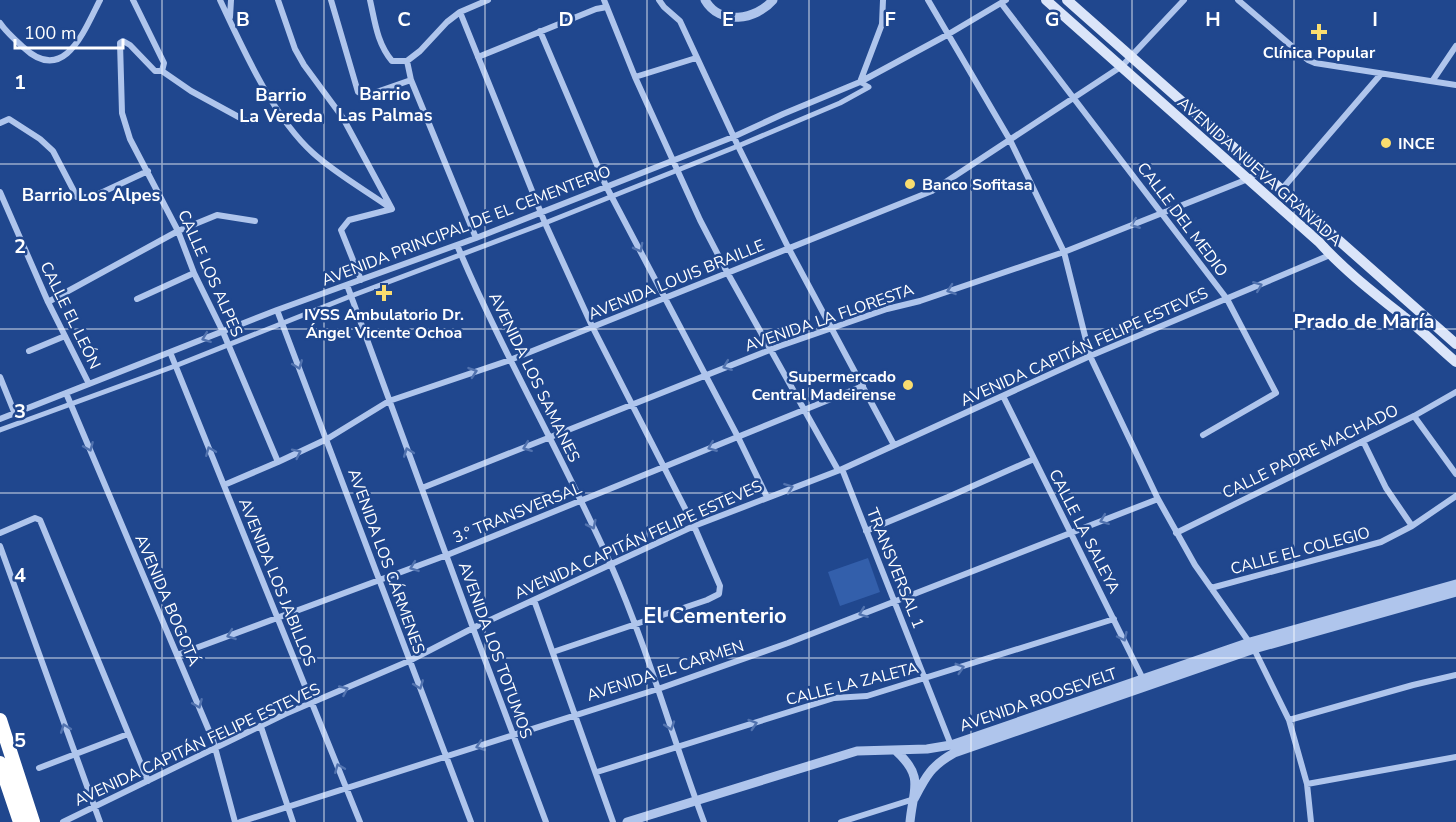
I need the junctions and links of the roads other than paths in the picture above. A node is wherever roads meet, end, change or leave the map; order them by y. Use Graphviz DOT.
graph roads {
  1 [pos="100,0"];
  2 [pos="133,0"];
  3 [pos="220,0"];
  4 [pos="231,0"];
  5 [pos="278,0"];
  6 [pos="331,0"];
  7 [pos="370,0"];
  8 [pos="488,0"];
  9 [pos="660,0"];
  10 [pos="705,0"];
  11 [pos="773,0"];
  12 [pos="883,0"];
  13 [pos="928,0"];
  14 [pos="1046,0"];
  15 [pos="1067,0"];
  16 [pos="1184,0"];
  17 [pos="1238,0"];
  18 [pos="1004,2"];
  19 [pos="606,4"];
  20 [pos="460,12"];
  21 [pos="230,21"];
  22 [pos="0,23"];
  23 [pos="540,31"];
  24 [pos="947,35"];
  25 [pos="1456,46"];
  26 [pos="478,57"];
  27 [pos="1131,57"];
  28 [pos="696,58"];
  29 [pos="407,61"];
  30 [pos="1122,66"];
  31 [pos="162,71"];
  32 [pos="1381,74"];
  33 [pos="634,77"];
  34 [pos="411,80"];
  35 [pos="1433,80"];
  36 [pos="860,82"];
  37 [pos="1456,85"];
  38 [pos="1073,96"];
  39 [pos="246,121"];
  40 [pos="0,123"];
  41 [pos="734,137"];
  42 [pos="1010,140"];
  43 [pos="738,146"];
  44 [pos="673,160"];
  45 [pos="678,170"];
  46 [pos="148,171"];
  47 [pos="1261,171"];
  48 [pos="1248,179"];
  49 [pos="606,186"];
  50 [pos="1282,189"];
  51 [pos="0,192"];
  52 [pos="611,196"];
  53 [pos="392,209"];
  54 [pos="540,212"];
  55 [pos="1161,213"];
  56 [pos="255,220"];
  57 [pos="545,223"];
  58 [pos="178,231"];
  59 [pos="476,238"];
  60 [pos="457,245"];
  61 [pos="789,249"];
  62 [pos="1064,252"];
  63 [pos="462,255"];
  64 [pos="1330,255"];
  65 [pos="727,272"];
  66 [pos="194,273"];
  67 [pos="362,280"];
  68 [pos="347,285"];
  69 [pos="351,296"];
  70 [pos="665,298"];
  71 [pos="138,299"];
  72 [pos="1227,299"];
  73 [pos="48,302"];
  74 [pos="277,310"];
  75 [pos="282,324"];
  76 [pos="592,326"];
  77 [pos="831,328"];
  78 [pos="223,332"];
  79 [pos="64,336"];
  80 [pos="228,344"];
  81 [pos="1456,344"];
  82 [pos="771,350"];
  83 [pos="29,351"];
  84 [pos="170,352"];
  85 [pos="1090,356"];
  86 [pos="510,360"];
  87 [pos="1456,362"];
  88 [pos="175,366"];
  89 [pos="705,375"];
  90 [pos="0,377"];
  91 [pos="89,384"];
  92 [pos="863,386"];
  93 [pos="1456,392"];
  94 [pos="66,393"];
  95 [pos="1003,396"];
  96 [pos="389,401"];
  97 [pos="70,404"];
  98 [pos="633,405"];
  99 [pos="805,409"];
  100 [pos="15,414"];
  101 [pos="1414,416"];
  102 [pos="0,419"];
  103 [pos="0,430"];
  104 [pos="1203,435"];
  105 [pos="738,437"];
  106 [pos="548,438"];
  107 [pos="327,439"];
  108 [pos="1364,441"];
  109 [pos="894,445"];
  110 [pos="1034,459"];
  111 [pos="278,462"];
  112 [pos="663,468"];
  113 [pos="840,470"];
  114 [pos="1456,474"];
  115 [pos="224,485"];
  116 [pos="422,488"];
  117 [pos="767,496"];
  118 [pos="1456,496"];
  119 [pos="1158,499"];
  120 [pos="580,500"];
  121 [pos="694,526"];
  122 [pos="1412,526"];
  123 [pos="866,531"];
  124 [pos="0,533"];
  125 [pos="1071,533"];
  126 [pos="1176,533"];
  127 [pos="0,546"];
  128 [pos="447,555"];
  129 [pos="611,565"];
  130 [pos="381,580"];
  131 [pos="1456,584"];
  132 [pos="1211,588"];
  133 [pos="1456,592"];
  134 [pos="1416,599"];
  135 [pos="534,600"];
  136 [pos="895,601"];
  137 [pos="276,618"];
  138 [pos="1114,619"];
  139 [pos="635,625"];
  140 [pos="472,628"];
  141 [pos="1252,645"];
  142 [pos="553,652"];
  143 [pos="177,655"];
  144 [pos="410,661"];
  145 [pos="1456,675"];
  146 [pos="925,679"];
  147 [pos="1144,682"];
  148 [pos="658,689"];
  149 [pos="313,704"];
  150 [pos="576,714"];
  151 [pos="0,720"];
  152 [pos="1289,720"];
  153 [pos="261,727"];
  154 [pos="128,734"];
  155 [pos="513,735"];
  156 [pos="951,745"];
  157 [pos="678,748"];
  158 [pos="215,750"];
  159 [pos="896,751"];
  160 [pos="75,754"];
  161 [pos="1456,757"];
  162 [pos="447,758"];
  163 [pos="0,764"];
  164 [pos="39,768"];
  165 [pos="597,772"];
  166 [pos="148,781"];
  167 [pos="1307,784"];
  168 [pos="22,787"];
  169 [pos="347,789"];
  170 [pos="914,799"];
  171 [pos="696,801"];
  172 [pos="94,808"];
  173 [pos="288,808"];
  174 [pos="11,822"];
  175 [pos="20,822"];
  176 [pos="33,822"];
  177 [pos="42,822"];
  178 [pos="63,822"];
  179 [pos="100,822"];
  180 [pos="235,822"];
  181 [pos="240,822"];
  182 [pos="293,822"];
  183 [pos="360,822"];
  184 [pos="471,822"];
  185 [pos="546,822"];
  186 [pos="613,822"];
  187 [pos="627,822"];
  188 [pos="704,822"];
  189 [pos="841,822"];
  190 [pos="910,822"];
  191 [pos="1311,822"];
  1 -- 22 [label="street"];
  2 -- 31 [label="street"];
  3 -- 21 [label="street"];
  4 -- 21 [label="street"];
  5 -- 53 [label="street"];
  6 -- 34 [label="street"];
  7 -- 29 [label="street"];
  8 -- 20 [label="street"];
  9 -- 28 [label="street"];
  10 -- 11 [label="street"];
  12 -- 36 [label="street"];
  13 -- 24 [label="street"];
  14 -- 30 [label="main road, AVENIDA NUEVA GRANADA"];
  15 -- 27 [label="main road, AVENIDA NUEVA GRANADA"];
  16 -- 27 [label="street"];
  17 -- 32 [label="street"];
  18 -- 24 [label="street, AVENIDA PRINCIPAL DE EL CEMENTERIO"];
  18 -- 38 [label="street, CALLE DEL MEDIO"];
  19 -- 23 [label="street"];
  19 -- 33 [label="street, TRANSVERSAL 1"];
  20 -- 26 [label="street"];
  20 -- 29 [label="street"];
  21 -- 53 [label="street"];
  23 -- 26 [label="street"];
  23 -- 49 [label="street"];
  24 -- 36 [label="street, AVENIDA PRINCIPAL DE EL CEMENTERIO"];
  24 -- 42 [label="street"];
  25 -- 35 [label="street"];
  26 -- 54 [label="street"];
  27 -- 30 [label="street, AVENIDA LOUIS BRAILLE"];
  27 -- 47 [label="main road, AVENIDA NUEVA GRANADA"];
  28 -- 33 [label="street"];
  28 -- 41 [label="street"];
  29 -- 34 [label="street"];
  30 -- 38 [label="street, AVENIDA LOUIS BRAILLE"];
  30 -- 48 [label="main road, AVENIDA NUEVA GRANADA"];
  31 -- 39 [label="street"];
  31 -- 46 [label="street, CALLE LOS ALPES"];
  32 -- 35 [label="street"];
  32 -- 50 [label="street"];
  33 -- 44 [label="street, TRANSVERSAL 1"];
  34 -- 59 [label="street"];
  35 -- 37 [label="street"];
  36 -- 41 [label="street, AVENIDA PRINCIPAL DE EL CEMENTERIO"];
  36 -- 43 [label="street"];
  38 -- 42 [label="street, AVENIDA LOUIS BRAILLE"];
  38 -- 55 [label="street, CALLE DEL MEDIO"];
  40 -- 46 [label="street"];
  41 -- 43 [label="street"];
  41 -- 44 [label="street, AVENIDA PRINCIPAL DE EL CEMENTERIO"];
  42 -- 61 [label="street, AVENIDA LOUIS BRAILLE"];
  42 -- 62 [label="street"];
  43 -- 45 [label="street"];
  43 -- 61 [label="street"];
  44 -- 45 [label="street, TRANSVERSAL 1"];
  44 -- 49 [label="street, AVENIDA PRINCIPAL DE EL CEMENTERIO"];
  45 -- 52 [label="street"];
  45 -- 65 [label="street, TRANSVERSAL 1"];
  46 -- 58 [label="street, CALLE LOS ALPES"];
  47 -- 48 [label="street, AVENIDA LA FLORESTA"];
  47 -- 50 [label="main road, AVENIDA NUEVA GRANADA"];
  48 -- 55 [label="street, AVENIDA LA FLORESTA"];
  48 -- 64 [label="main road, AVENIDA NUEVA GRANADA"];
  49 -- 52 [label="street"];
  49 -- 54 [label="street, AVENIDA PRINCIPAL DE EL CEMENTERIO"];
  50 -- 81 [label="main road, AVENIDA NUEVA GRANADA"];
  51 -- 73 [label="street, CALLE EL LEÓN"];
  52 -- 57 [label="street"];
  52 -- 70 [label="street, one-way"];
  53 -- 67 [label="street"];
  54 -- 57 [label="street"];
  54 -- 59 [label="street, AVENIDA PRINCIPAL DE EL CEMENTERIO"];
  55 -- 62 [label="street, AVENIDA LA FLORESTA, one-way"];
  55 -- 72 [label="street, CALLE DEL MEDIO"];
  56 -- 58 [label="street"];
  57 -- 63 [label="street"];
  57 -- 76 [label="street"];
  58 -- 66 [label="street, CALLE LOS ALPES"];
  58 -- 73 [label="street"];
  59 -- 60 [label="street, AVENIDA PRINCIPAL DE EL CEMENTERIO"];
  60 -- 63 [label="street, AVENIDA LOS SAMANES"];
  60 -- 67 [label="street, AVENIDA PRINCIPAL DE EL CEMENTERIO"];
  61 -- 65 [label="street, AVENIDA LOUIS BRAILLE"];
  61 -- 77 [label="street"];
  62 -- 77 [label="street, AVENIDA LA FLORESTA, one-way"];
  62 -- 85 [label="street"];
  63 -- 69 [label="street"];
  63 -- 86 [label="street, AVENIDA LOS SAMANES"];
  72 -- 64 [label="street, AVENIDA CAPITÁN FELIPE ESTEVES, one-way"];
  64 -- 87 [label="main road, AVENIDA NUEVA GRANADA"];
  65 -- 70 [label="street, AVENIDA LOUIS BRAILLE"];
  65 -- 82 [label="street, TRANSVERSAL 1"];
  66 -- 71 [label="street"];
  66 -- 78 [label="street, CALLE LOS ALPES"];
  67 -- 68 [label="street, AVENIDA PRINCIPAL DE EL CEMENTERIO"];
  68 -- 69 [label="street, AVENIDA LOS TOTUMOS"];
  68 -- 74 [label="street, AVENIDA PRINCIPAL DE EL CEMENTERIO"];
  69 -- 75 [label="street"];
  69 -- 96 [label="street, AVENIDA LOS TOTUMOS"];
  70 -- 76 [label="street, AVENIDA LOUIS BRAILLE"];
  70 -- 89 [label="street"];
  72 -- 85 [label="street, AVENIDA CAPITÁN FELIPE ESTEVES"];
  72 -- 104 [label="street, CALLE DEL MEDIO"];
  73 -- 79 [label="street, CALLE EL LEÓN"];
  74 -- 75 [label="street, AVENIDA LOS CÁRMENES"];
  74 -- 78 [label="street, AVENIDA PRINCIPAL DE EL CEMENTERIO"];
  75 -- 80 [label="street"];
  75 -- 107 [label="street, AVENIDA LOS CÁRMENES, one-way"];
  76 -- 86 [label="street, AVENIDA LOUIS BRAILLE"];
  76 -- 98 [label="street"];
  77 -- 82 [label="street, AVENIDA LA FLORESTA"];
  77 -- 92 [label="street"];
  78 -- 80 [label="street, CALLE LOS ALPES"];
  78 -- 84 [label="street, AVENIDA PRINCIPAL DE EL CEMENTERIO, one-way"];
  79 -- 83 [label="street"];
  79 -- 91 [label="street, CALLE EL LEÓN"];
  80 -- 88 [label="street"];
  80 -- 111 [label="street, CALLE LOS ALPES"];
  82 -- 89 [label="street, AVENIDA LA FLORESTA, one-way"];
  82 -- 99 [label="street, TRANSVERSAL 1"];
  84 -- 88 [label="street, AVENIDA LOS JABILLOS"];
  84 -- 91 [label="street, AVENIDA PRINCIPAL DE EL CEMENTERIO"];
  85 -- 95 [label="street, AVENIDA CAPITÁN FELIPE ESTEVES"];
  85 -- 119 [label="street"];
  96 -- 86 [label="street, AVENIDA LOUIS BRAILLE, one-way"];
  86 -- 106 [label="street, AVENIDA LOS SAMANES"];
  88 -- 97 [label="street"];
  115 -- 88 [label="street, AVENIDA LOS JABILLOS, one-way"];
  89 -- 98 [label="street, AVENIDA LA FLORESTA"];
  89 -- 105 [label="street"];
  90 -- 100 [label="street"];
  91 -- 94 [label="street, AVENIDA PRINCIPAL DE EL CEMENTERIO"];
  92 -- 99 [label="street, 3.° TRANSVERSAL"];
  92 -- 109 [label="street"];
  93 -- 101 [label="street, CALLE PADRE MACHADO"];
  94 -- 97 [label="street, AVENIDA BOGOTÁ"];
  94 -- 100 [label="street, AVENIDA PRINCIPAL DE EL CEMENTERIO"];
  95 -- 109 [label="street, AVENIDA CAPITÁN FELIPE ESTEVES"];
  95 -- 110 [label="street, CALLE LA SALEYA"];
  96 -- 107 [label="street, AVENIDA LOUIS BRAILLE"];
  116 -- 96 [label="street, AVENIDA LOS TOTUMOS, one-way"];
  97 -- 103 [label="street"];
  97 -- 143 [label="street, AVENIDA BOGOTÁ, one-way"];
  98 -- 106 [label="street, AVENIDA LA FLORESTA"];
  98 -- 112 [label="street"];
  99 -- 105 [label="street, 3.° TRANSVERSAL"];
  99 -- 113 [label="street, TRANSVERSAL 1"];
  100 -- 102 [label="street, AVENIDA PRINCIPAL DE EL CEMENTERIO"];
  101 -- 108 [label="street, CALLE PADRE MACHADO"];
  101 -- 114 [label="street"];
  105 -- 112 [label="street, 3.° TRANSVERSAL, one-way"];
  105 -- 117 [label="street"];
  106 -- 116 [label="street, AVENIDA LA FLORESTA, one-way"];
  106 -- 120 [label="street, AVENIDA LOS SAMANES"];
  111 -- 107 [label="street, AVENIDA LOUIS BRAILLE, one-way"];
  107 -- 130 [label="street, AVENIDA LOS CÁRMENES"];
  108 -- 122 [label="street"];
  108 -- 126 [label="street, CALLE PADRE MACHADO"];
  109 -- 113 [label="street, AVENIDA CAPITÁN FELIPE ESTEVES"];
  110 -- 123 [label="street"];
  110 -- 125 [label="street, CALLE LA SALEYA"];
  111 -- 115 [label="street, AVENIDA LOUIS BRAILLE"];
  112 -- 120 [label="street, 3.° TRANSVERSAL"];
  112 -- 121 [label="street"];
  117 -- 113 [label="street, AVENIDA CAPITÁN FELIPE ESTEVES, one-way"];
  113 -- 123 [label="street, TRANSVERSAL 1"];
  115 -- 137 [label="street, AVENIDA LOS JABILLOS"];
  116 -- 128 [label="street, AVENIDA LOS TOTUMOS"];
  117 -- 121 [label="street, AVENIDA CAPITÁN FELIPE ESTEVES"];
  118 -- 122 [label="street, CALLE EL COLEGIO"];
  119 -- 125 [label="street, AVENIDA EL CARMEN, one-way"];
  119 -- 126 [label="street"];
  120 -- 128 [label="street, 3.° TRANSVERSAL"];
  120 -- 129 [label="street, AVENIDA LOS SAMANES, one-way"];
  121 -- 129 [label="street, AVENIDA CAPITÁN FELIPE ESTEVES"];
  121 -- 139 [label="street"];
  122 -- 132 [label="street, CALLE EL COLEGIO"];
  123 -- 136 [label="street, TRANSVERSAL 1"];
  124 -- 154 [label="street"];
  125 -- 136 [label="street, AVENIDA EL CARMEN"];
  125 -- 138 [label="street, CALLE LA SALEYA"];
  126 -- 132 [label="street"];
  160 -- 127 [label="street, one-way"];
  128 -- 130 [label="street, 3.° TRANSVERSAL, one-way"];
  128 -- 140 [label="street, AVENIDA LOS TOTUMOS"];
  129 -- 135 [label="street, AVENIDA CAPITÁN FELIPE ESTEVES"];
  129 -- 139 [label="street, AVENIDA LOS SAMANES"];
  130 -- 137 [label="street, 3.° TRANSVERSAL"];
  130 -- 144 [label="street, AVENIDA LOS CÁRMENES"];
  131 -- 134 [label="street, AVENIDA ROOSEVELT"];
  132 -- 141 [label="street"];
  133 -- 134 [label="street, AVENIDA ROOSEVELT"];
  134 -- 141 [label="street, AVENIDA ROOSEVELT"];
  135 -- 140 [label="street, AVENIDA CAPITÁN FELIPE ESTEVES"];
  135 -- 142 [label="street"];
  136 -- 146 [label="street, TRANSVERSAL 1"];
  136 -- 148 [label="street, AVENIDA EL CARMEN, one-way"];
  137 -- 143 [label="street, 3.° TRANSVERSAL, one-way"];
  137 -- 149 [label="street, AVENIDA LOS JABILLOS"];
  146 -- 138 [label="street, CALLE LA ZALETA, one-way"];
  138 -- 147 [label="street, CALLE LA SALEYA, one-way"];
  139 -- 142 [label="street"];
  139 -- 148 [label="street, AVENIDA LOS SAMANES"];
  140 -- 144 [label="street, AVENIDA CAPITÁN FELIPE ESTEVES"];
  140 -- 155 [label="street, AVENIDA LOS TOTUMOS"];
  141 -- 147 [label="street, AVENIDA ROOSEVELT"];
  141 -- 152 [label="street"];
  142 -- 150 [label="street"];
  143 -- 158 [label="street, AVENIDA BOGOTÁ, one-way"];
  149 -- 144 [label="street, AVENIDA CAPITÁN FELIPE ESTEVES, one-way"];
  144 -- 162 [label="street, AVENIDA LOS CÁRMENES, one-way"];
  145 -- 152 [label="street"];
  146 -- 156 [label="street, TRANSVERSAL 1"];
  157 -- 146 [label="street, CALLE LA ZALETA, one-way"];
  147 -- 156 [label="street, AVENIDA ROOSEVELT"];
  147 -- 170 [label="street, AVENIDA ROOSEVELT"];
  148 -- 150 [label="street, AVENIDA EL CARMEN"];
  148 -- 157 [label="street, AVENIDA LOS SAMANES, one-way"];
  149 -- 153 [label="street, AVENIDA CAPITÁN FELIPE ESTEVES"];
  169 -- 149 [label="street, AVENIDA LOS JABILLOS, one-way"];
  150 -- 155 [label="street, AVENIDA EL CARMEN"];
  150 -- 165 [label="street"];
  151 -- 168 [label="highway"];
  152 -- 167 [label="street"];
  153 -- 158 [label="street, AVENIDA CAPITÁN FELIPE ESTEVES"];
  153 -- 173 [label="street"];
  154 -- 160 [label="street"];
  154 -- 166 [label="street"];
  155 -- 162 [label="street, AVENIDA EL CARMEN, one-way"];
  155 -- 185 [label="street, AVENIDA LOS TOTUMOS"];
  156 -- 159 [label="street, AVENIDA ROOSEVELT"];
  157 -- 165 [label="street, CALLE LA ZALETA"];
  157 -- 171 [label="street, AVENIDA LOS SAMANES"];
  158 -- 166 [label="street, AVENIDA CAPITÁN FELIPE ESTEVES"];
  158 -- 180 [label="street, AVENIDA BOGOTÁ"];
  159 -- 170 [label="street"];
  159 -- 171 [label="street, AVENIDA ROOSEVELT"];
  160 -- 164 [label="street"];
  160 -- 172 [label="street"];
  161 -- 167 [label="street"];
  162 -- 169 [label="street, AVENIDA EL CARMEN"];
  162 -- 184 [label="street, AVENIDA LOS CÁRMENES"];
  163 -- 174 [label="highway"];
  163 -- 175 [label="highway"];
  165 -- 186 [label="street"];
  166 -- 172 [label="street, AVENIDA CAPITÁN FELIPE ESTEVES"];
  167 -- 191 [label="street"];
  168 -- 176 [label="highway"];
  168 -- 177 [label="highway"];
  169 -- 173 [label="street, AVENIDA EL CARMEN"];
  169 -- 183 [label="street, AVENIDA LOS JABILLOS"];
  170 -- 189 [label="street"];
  170 -- 190 [label="street"];
  171 -- 187 [label="street, AVENIDA ROOSEVELT"];
  171 -- 188 [label="street, AVENIDA LOS SAMANES"];
  172 -- 178 [label="street, AVENIDA CAPITÁN FELIPE ESTEVES"];
  172 -- 179 [label="street"];
  173 -- 181 [label="street, AVENIDA EL CARMEN"];
  173 -- 182 [label="street"];
}
